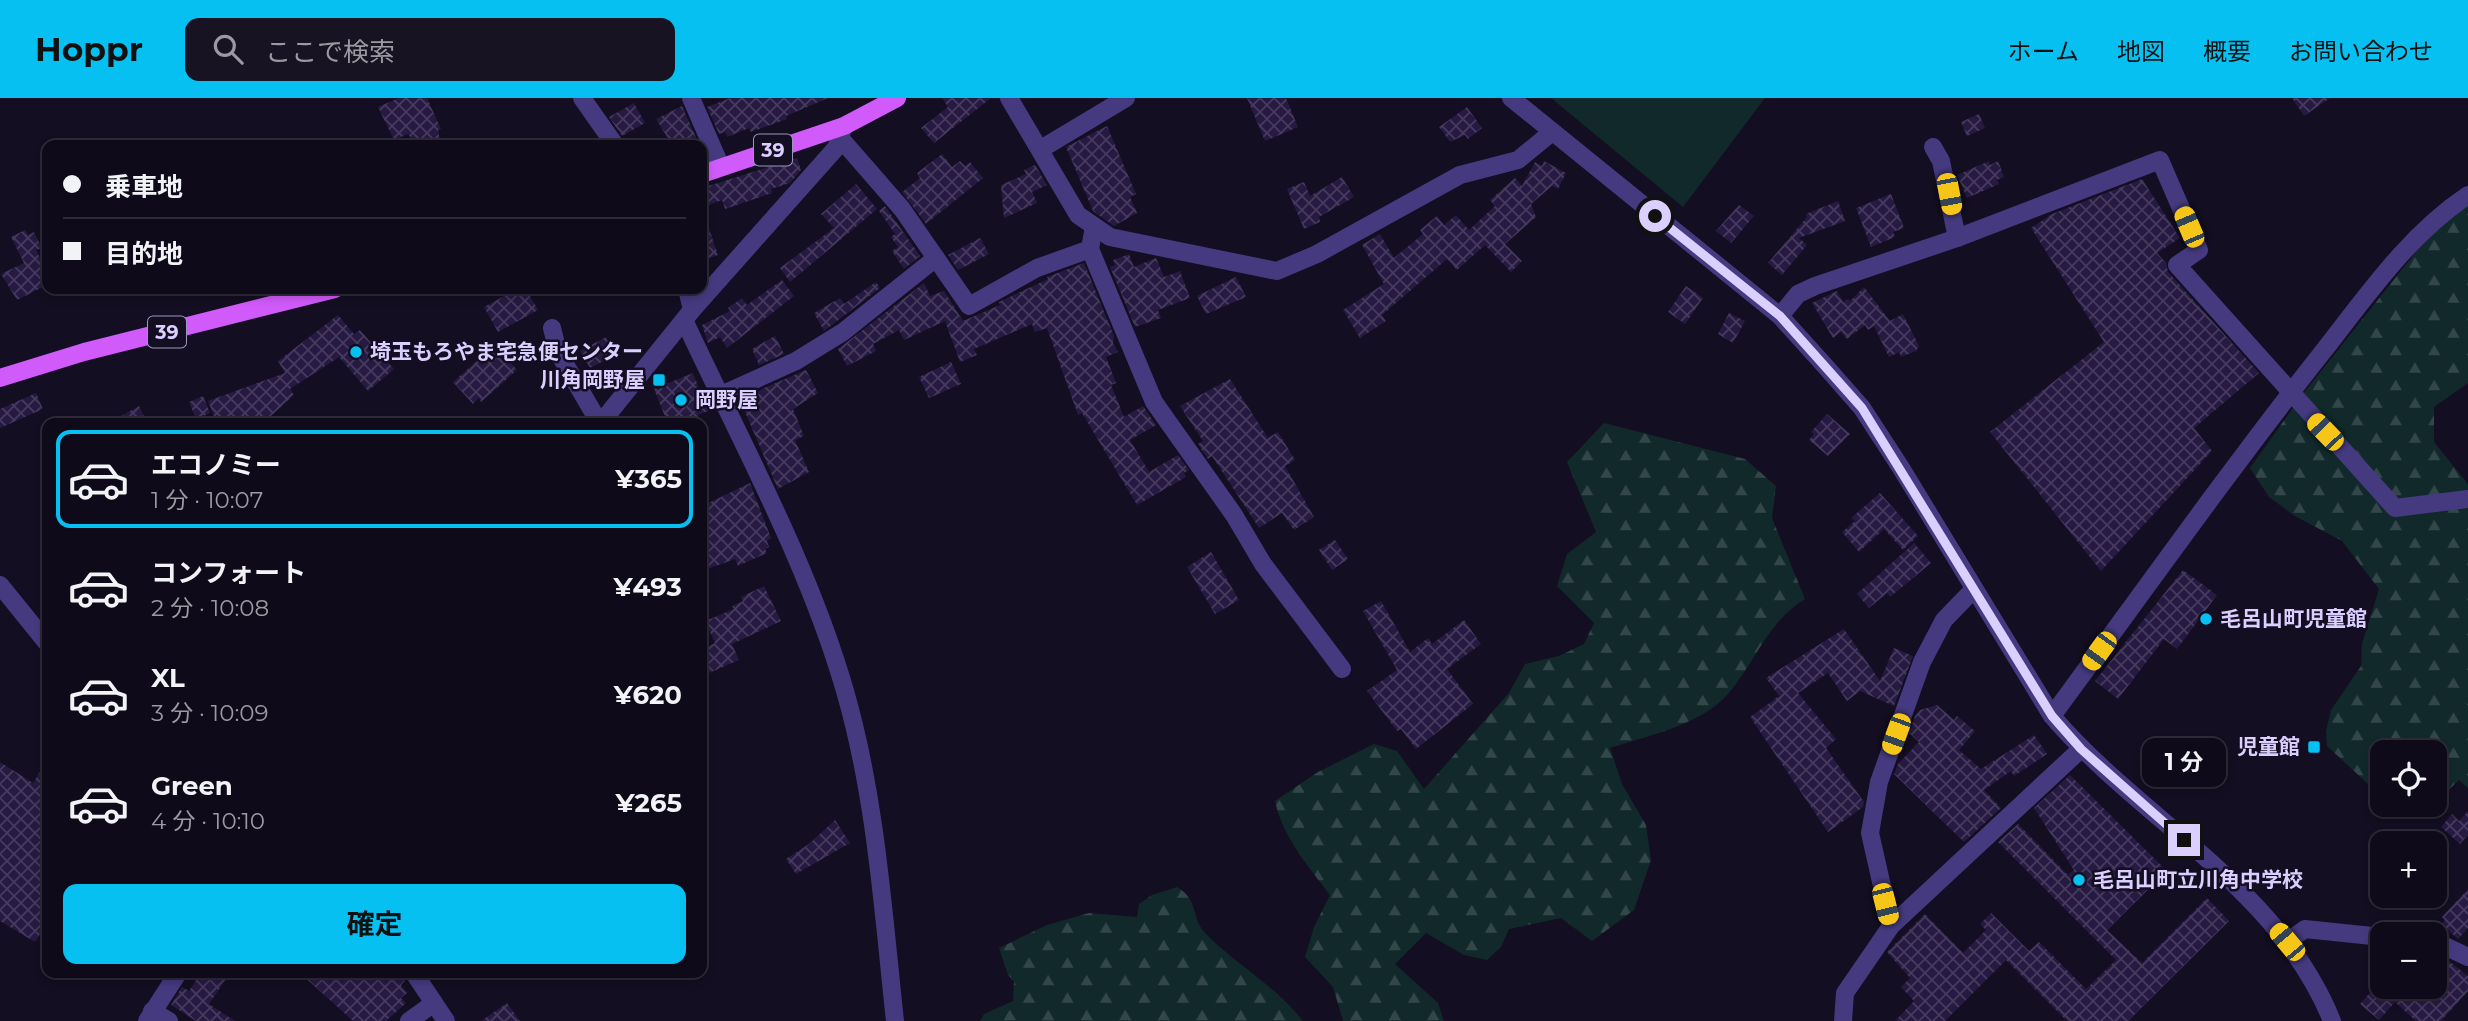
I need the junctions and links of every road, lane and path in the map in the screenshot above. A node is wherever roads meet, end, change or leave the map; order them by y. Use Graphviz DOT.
graph roads {
  1 [pos="582,98"];
  2 [pos="691,98"];
  3 [pos="897,98"];
  4 [pos="1009,98"];
  5 [pos="1126,98"];
  6 [pos="1511,98"];
  7 [pos="843,132"];
  8 [pos="1552,132"];
  9 [pos="611,140"];
  10 [pos="1933,147"];
  11 [pos="1041,149"];
  12 [pos="721,167"];
  13 [pos="707,172"];
  14 [pos="2468,195"];
  15 [pos="1094,226"];
  16 [pos="1957,238"];
  17 [pos="1090,249"];
  18 [pos="936,258"];
  19 [pos="315,294"];
  20 [pos="687,294"];
  21 [pos="689,316"];
  22 [pos="1780,316"];
  23 [pos="552,328"];
  24 [pos="0,378"];
  25 [pos="2289,394"];
  26 [pos="719,396"];
  27 [pos="596,418"];
  28 [pos="605,418"];
  29 [pos="2468,499"];
  30 [pos="0,585"];
  31 [pos="1974,589"];
  32 [pos="42,637"];
  33 [pos="1342,669"];
  34 [pos="2052,716"];
  35 [pos="2081,749"];
  36 [pos="1891,926"];
  37 [pos="2370,936"];
  38 [pos="2287,942"];
  39 [pos="2447,947"];
  40 [pos="2468,957"];
  41 [pos="175,978"];
  42 [pos="417,978"];
  43 [pos="434,1003"];
  44 [pos="150,1016"];
  45 [pos="169,1021"];
  46 [pos="409,1021"];
  47 [pos="446,1021"];
  48 [pos="895,1021"];
  49 [pos="1843,1021"];
  50 [pos="2332,1021"];
  1 -- 9 [label="street"];
  2 -- 12 [label="street"];
  3 -- 7 [label="main road, 39"];
  4 -- 11 [label="street"];
  5 -- 11 [label="street"];
  6 -- 8 [label="street"];
  7 -- 12 [label="main road, 39"];
  7 -- 18 [label="street"];
  7 -- 21 [label="street"];
  8 -- 15 [label="street"];
  8 -- 22 [label="street"];
  10 -- 16 [label="street"];
  11 -- 15 [label="street"];
  12 -- 13 [label="main road, 39"];
  14 -- 25 [label="street"];
  15 -- 17 [label="street"];
  16 -- 22 [label="street"];
  16 -- 25 [label="street"];
  17 -- 18 [label="street"];
  17 -- 33 [label="street"];
  18 -- 26 [label="street"];
  19 -- 24 [label="main road, 39"];
  20 -- 21 [label="street"];
  21 -- 26 [label="street"];
  21 -- 28 [label="street"];
  22 -- 31 [label="street"];
  23 -- 27 [label="street"];
  25 -- 29 [label="street"];
  25 -- 34 [label="street"];
  26 -- 48 [label="street"];
  30 -- 32 [label="street"];
  31 -- 34 [label="street"];
  31 -- 36 [label="street"];
  34 -- 35 [label="street"];
  35 -- 36 [label="street"];
  35 -- 38 [label="street"];
  36 -- 49 [label="street"];
  37 -- 38 [label="street"];
  38 -- 50 [label="street"];
  39 -- 40 [label="street"];
  41 -- 44 [label="street"];
  42 -- 43 [label="street"];
  43 -- 46 [label="street"];
  43 -- 47 [label="street"];
  44 -- 45 [label="street"];
}
